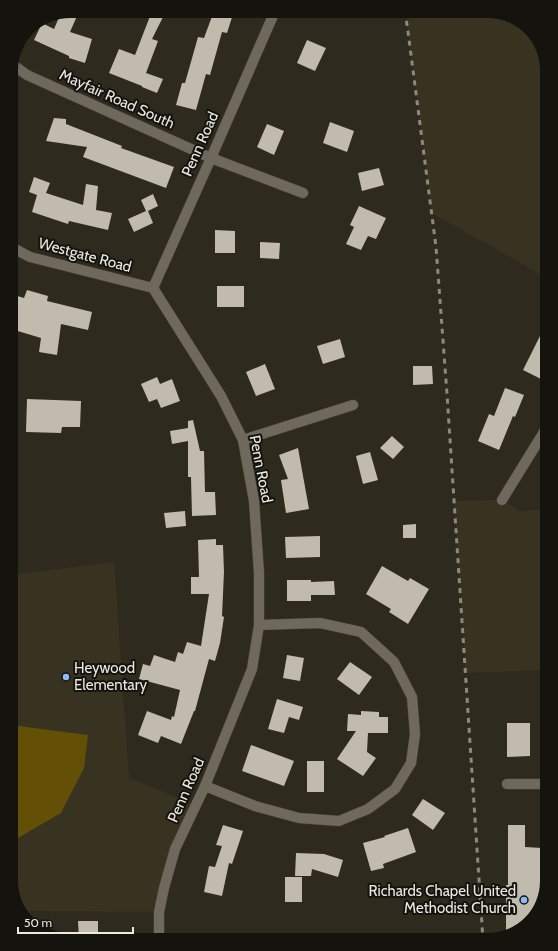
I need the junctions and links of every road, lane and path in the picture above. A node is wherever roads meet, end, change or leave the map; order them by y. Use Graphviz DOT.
graph roads {
  1 [pos="272,18"];
  2 [pos="18,68"];
  3 [pos="211,158"];
  4 [pos="303,194"];
  5 [pos="18,251"];
  6 [pos="152,288"];
  7 [pos="353,405"];
  8 [pos="540,438"];
  9 [pos="243,440"];
  10 [pos="502,500"];
  11 [pos="259,625"];
  12 [pos="507,784"];
  13 [pos="540,784"];
  14 [pos="205,786"];
  15 [pos="159,933"];
  1 -- 3 [label="street, Penn Road"];
  2 -- 3 [label="street, Mayfair Road South"];
  3 -- 4 [label="street, Mayfair Road South"];
  3 -- 6 [label="street, Penn Road"];
  5 -- 6 [label="street, Westgate Road"];
  6 -- 9 [label="street, Penn Road"];
  7 -- 9 [label="street"];
  8 -- 10 [label="street"];
  9 -- 11 [label="street, Penn Road"];
  11 -- 14 [label="street, Penn Road"];
  11 -- 14 [label="street"];
  12 -- 13 [label="street"];
  14 -- 15 [label="street, Penn Road"];
}
